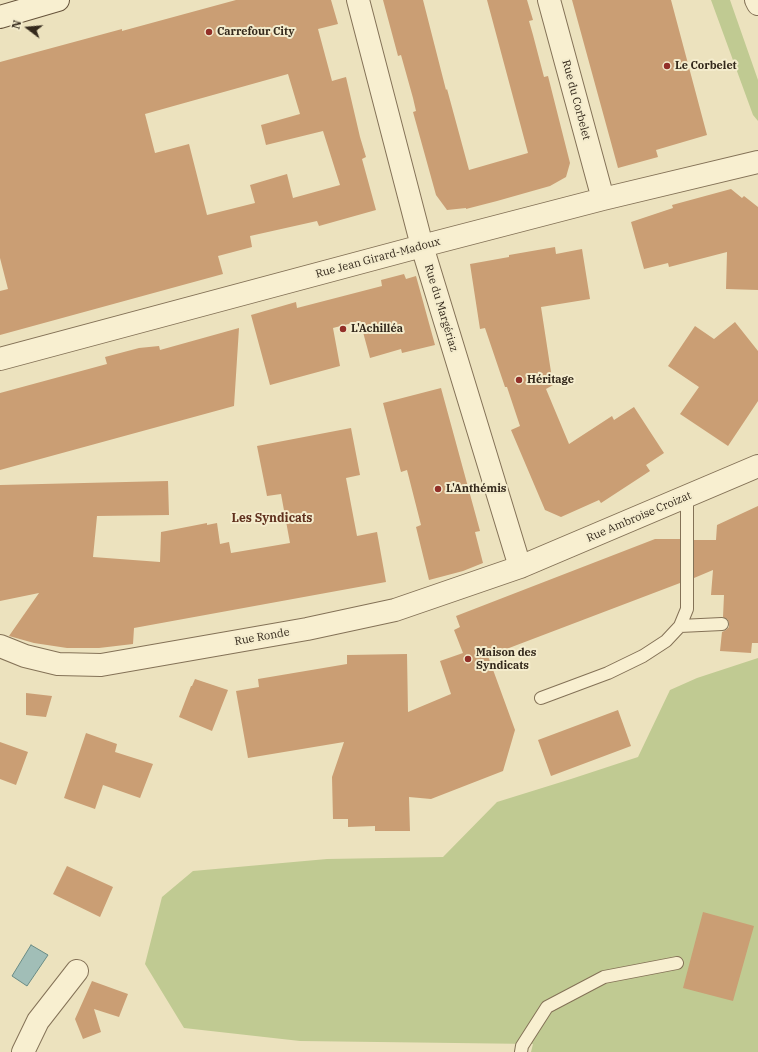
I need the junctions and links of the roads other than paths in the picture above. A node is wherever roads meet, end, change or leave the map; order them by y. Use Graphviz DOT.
graph roads {
  1 [pos="58,0"];
  2 [pos="358,0"];
  3 [pos="549,0"];
  4 [pos="756,0"];
  5 [pos="758,4"];
  6 [pos="0,17"];
  7 [pos="758,162"];
  8 [pos="603,199"];
  9 [pos="422,246"];
  10 [pos="0,359"];
  11 [pos="758,466"];
  12 [pos="687,496"];
  13 [pos="520,567"];
  14 [pos="722,624"];
  15 [pos="680,626"];
  16 [pos="0,646"];
  17 [pos="541,698"];
  18 [pos="677,963"];
  19 [pos="78,970"];
  20 [pos="23,1052"];
  21 [pos="521,1052"];
  1 -- 6 [label="street"];
  2 -- 9 [label="street, Rue du Margériaz"];
  3 -- 8 [label="street, Rue du Corbelet"];
  4 -- 5 [label="street"];
  7 -- 8 [label="street, Rue Jean Girard-Madoux"];
  8 -- 9 [label="street, Rue Jean Girard-Madoux"];
  9 -- 10 [label="street, Rue Jean Girard-Madoux"];
  9 -- 13 [label="street, Rue du Margériaz"];
  11 -- 12 [label="street, Rue Ambroise Croizat"];
  12 -- 13 [label="street, Rue Ambroise Croizat"];
  12 -- 15 [label="lane"];
  13 -- 16 [label="street, Rue Ronde"];
  14 -- 15 [label="lane"];
  15 -- 17 [label="lane"];
  18 -- 21 [label="lane"];
  19 -- 20 [label="street"];
}
